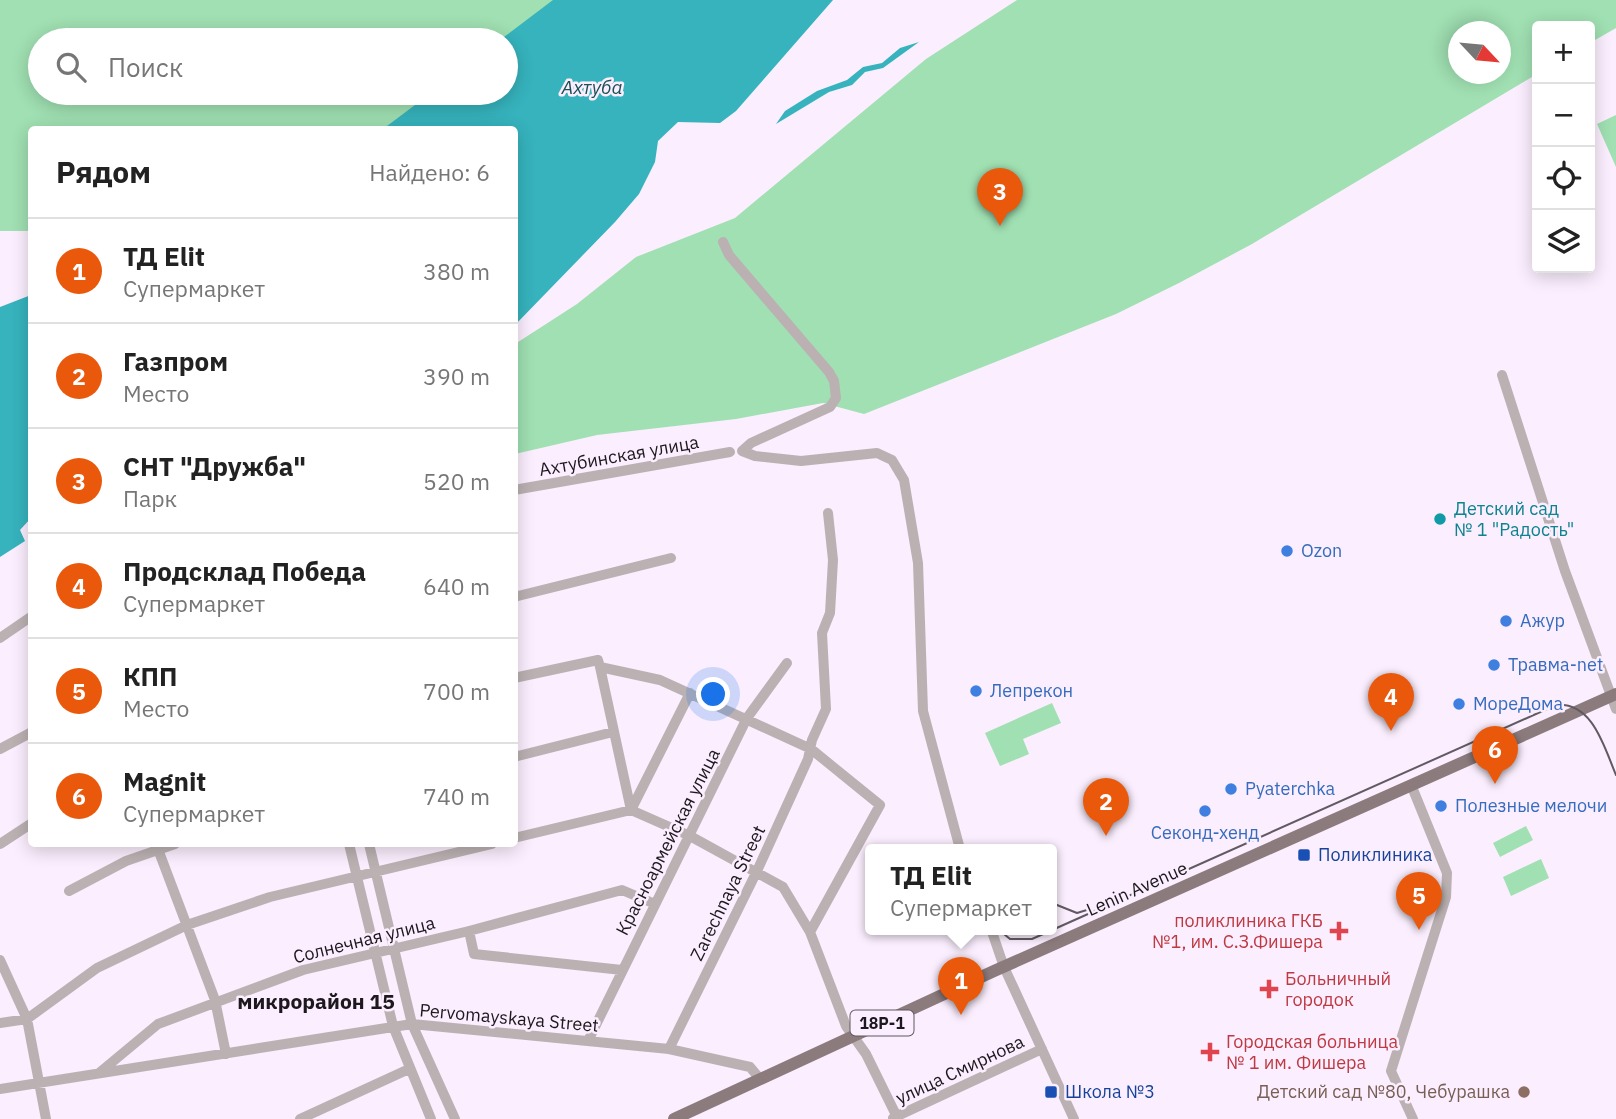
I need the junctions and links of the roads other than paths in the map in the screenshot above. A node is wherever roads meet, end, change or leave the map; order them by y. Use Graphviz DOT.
graph roads {
  1 [pos="723,242"];
  2 [pos="1502,375"];
  3 [pos="730,452"];
  4 [pos="518,489"];
  5 [pos="828,513"];
  6 [pos="671,558"];
  7 [pos="518,596"];
  8 [pos="28,619"];
  9 [pos="0,638"];
  10 [pos="787,663"];
  11 [pos="600,667"];
  12 [pos="518,677"];
  13 [pos="690,693"];
  14 [pos="1614,700"];
  15 [pos="747,718"];
  16 [pos="613,732"];
  17 [pos="28,734"];
  18 [pos="0,749"];
  19 [pos="811,750"];
  20 [pos="518,756"];
  21 [pos="1412,787"];
  22 [pos="631,810"];
  23 [pos="28,826"];
  24 [pos="690,836"];
  25 [pos="518,837"];
  26 [pos="0,844"];
  27 [pos="959,844"];
  28 [pos="860,846"];
  29 [pos="155,847"];
  30 [pos="157,847"];
  31 [pos="350,847"];
  32 [pos="370,847"];
  33 [pos="479,847"];
  34 [pos="865,850"];
  35 [pos="376,871"];
  36 [pos="757,871"];
  37 [pos="357,875"];
  38 [pos="69,891"];
  39 [pos="655,904"];
  40 [pos="187,925"];
  41 [pos="469,931"];
  42 [pos="810,932"];
  43 [pos="993,935"];
  44 [pos="394,947"];
  45 [pos="375,952"];
  46 [pos="0,960"];
  47 [pos="1004,967"];
  48 [pos="622,970"];
  49 [pos="215,1000"];
  50 [pos="27,1019"];
  51 [pos="0,1023"];
  52 [pos="412,1024"];
  53 [pos="393,1026"];
  54 [pos="854,1035"];
  55 [pos="588,1041"];
  56 [pos="669,1049"];
  57 [pos="1042,1049"];
  58 [pos="226,1054"];
  59 [pos="410,1069"];
  60 [pos="99,1073"];
  61 [pos="760,1079"];
  62 [pos="39,1082"];
  63 [pos="0,1088"];
  64 [pos="895,1118"];
  65 [pos="46,1119"];
  66 [pos="300,1119"];
  67 [pos="431,1119"];
  68 [pos="455,1119"];
  69 [pos="674,1119"];
  70 [pos="1074,1119"];
  71 [pos="1413,1119"];
  1 -- 27 [label="street"];
  2 -- 14 [label="street"];
  3 -- 4 [label="street, Ахтубинская улица"];
  5 -- 19 [label="street, Zarechnaya Street"];
  6 -- 7 [label="street"];
  8 -- 9 [label="street"];
  10 -- 15 [label="street, Красноармейская улица"];
  11 -- 12 [label="street"];
  11 -- 13 [label="street"];
  11 -- 16 [label="street"];
  13 -- 15 [label="street"];
  13 -- 22 [label="street"];
  14 -- 21 [label="main road, Lenin Avenue / 18Р-1"];
  15 -- 19 [label="street"];
  15 -- 24 [label="street, Красноармейская улица"];
  16 -- 20 [label="street"];
  16 -- 22 [label="street"];
  17 -- 18 [label="street"];
  19 -- 28 [label="street"];
  19 -- 36 [label="street, Zarechnaya Street"];
  21 -- 47 [label="main road, Lenin Avenue / 18Р-1"];
  21 -- 71 [label="street"];
  22 -- 24 [label="street"];
  22 -- 25 [label="street"];
  23 -- 26 [label="street"];
  24 -- 36 [label="street"];
  24 -- 39 [label="street, Красноармейская улица"];
  28 -- 34 [label="street"];
  28 -- 42 [label="street"];
  29 -- 38 [label="street"];
  30 -- 40 [label="street"];
  31 -- 37 [label="street"];
  32 -- 35 [label="street"];
  33 -- 35 [label="street"];
  35 -- 37 [label="street"];
  35 -- 44 [label="street"];
  36 -- 42 [label="street"];
  36 -- 56 [label="street, Zarechnaya Street"];
  37 -- 40 [label="street"];
  37 -- 45 [label="street"];
  39 -- 41 [label="street, Солнечная улица"];
  39 -- 48 [label="street, Красноармейская улица"];
  40 -- 49 [label="street"];
  40 -- 50 [label="street"];
  41 -- 44 [label="street, Солнечная улица"];
  41 -- 48 [label="street"];
  42 -- 54 [label="street"];
  43 -- 47 [label="street"];
  44 -- 45 [label="street, Солнечная улица"];
  44 -- 52 [label="street"];
  45 -- 49 [label="street, Солнечная улица"];
  45 -- 53 [label="street"];
  46 -- 50 [label="street"];
  47 -- 54 [label="main road, Lenin Avenue / 18Р-1"];
  47 -- 57 [label="street"];
  48 -- 55 [label="street, Красноармейская улица"];
  49 -- 58 [label="street"];
  49 -- 60 [label="street, Солнечная улица"];
  50 -- 51 [label="street"];
  50 -- 62 [label="street"];
  52 -- 53 [label="street, Pervomayskaya Street"];
  52 -- 55 [label="street, Pervomayskaya Street"];
  52 -- 68 [label="street"];
  53 -- 58 [label="street, Pervomayskaya Street"];
  53 -- 59 [label="street"];
  54 -- 61 [label="main road, Lenin Avenue / 18Р-1"];
  54 -- 64 [label="street"];
  55 -- 56 [label="street, Pervomayskaya Street"];
  56 -- 61 [label="street, Pervomayskaya Street"];
  57 -- 64 [label="street, улица Смирнова"];
  57 -- 70 [label="street"];
  58 -- 60 [label="street, Pervomayskaya Street"];
  59 -- 66 [label="street"];
  59 -- 67 [label="street"];
  60 -- 62 [label="street, Pervomayskaya Street"];
  61 -- 69 [label="main road, Lenin Avenue / 18Р-1"];
  62 -- 63 [label="street, Pervomayskaya Street"];
  62 -- 65 [label="street"];
}
